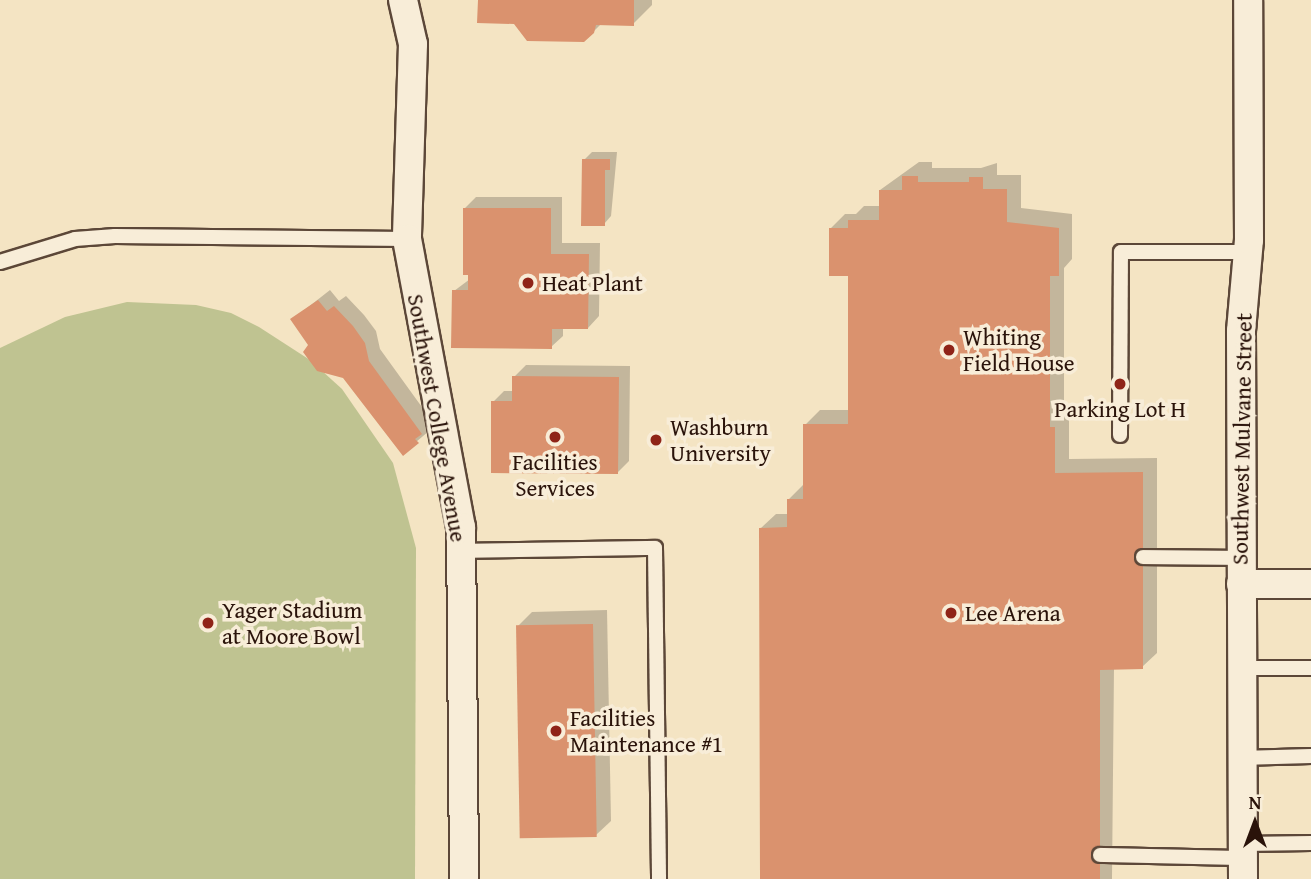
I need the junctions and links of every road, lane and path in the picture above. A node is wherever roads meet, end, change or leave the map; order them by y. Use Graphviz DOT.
graph roads {
  1 [pos="403,0"];
  2 [pos="1248,0"];
  3 [pos="407,239"];
  4 [pos="1248,251"];
  5 [pos="0,262"];
  6 [pos="1120,435"];
  7 [pos="462,551"];
  8 [pos="1143,557"];
  9 [pos="1241,571"];
  10 [pos="1311,584"];
  11 [pos="1241,668"];
  12 [pos="1311,668"];
  13 [pos="1311,756"];
  14 [pos="1240,758"];
  15 [pos="1311,844"];
  16 [pos="1100,855"];
  17 [pos="1243,860"];
  18 [pos="464,879"];
  19 [pos="659,879"];
  1 -- 3 [label="street, Southwest College Avenue"];
  2 -- 4 [label="street, Southwest Mulvane Street"];
  3 -- 5 [label="lane"];
  3 -- 7 [label="street, Southwest College Avenue"];
  4 -- 6 [label="lane"];
  4 -- 9 [label="street, Southwest Mulvane Street"];
  7 -- 18 [label="street, Southwest College Avenue"];
  7 -- 19 [label="lane"];
  8 -- 9 [label="lane"];
  9 -- 10 [label="street"];
  9 -- 11 [label="street, Southwest Mulvane Street"];
  11 -- 12 [label="lane"];
  11 -- 14 [label="street, Southwest Mulvane Street"];
  13 -- 14 [label="lane"];
  14 -- 17 [label="street, Southwest Mulvane Street"];
  15 -- 17 [label="lane"];
  16 -- 17 [label="lane"];
}
